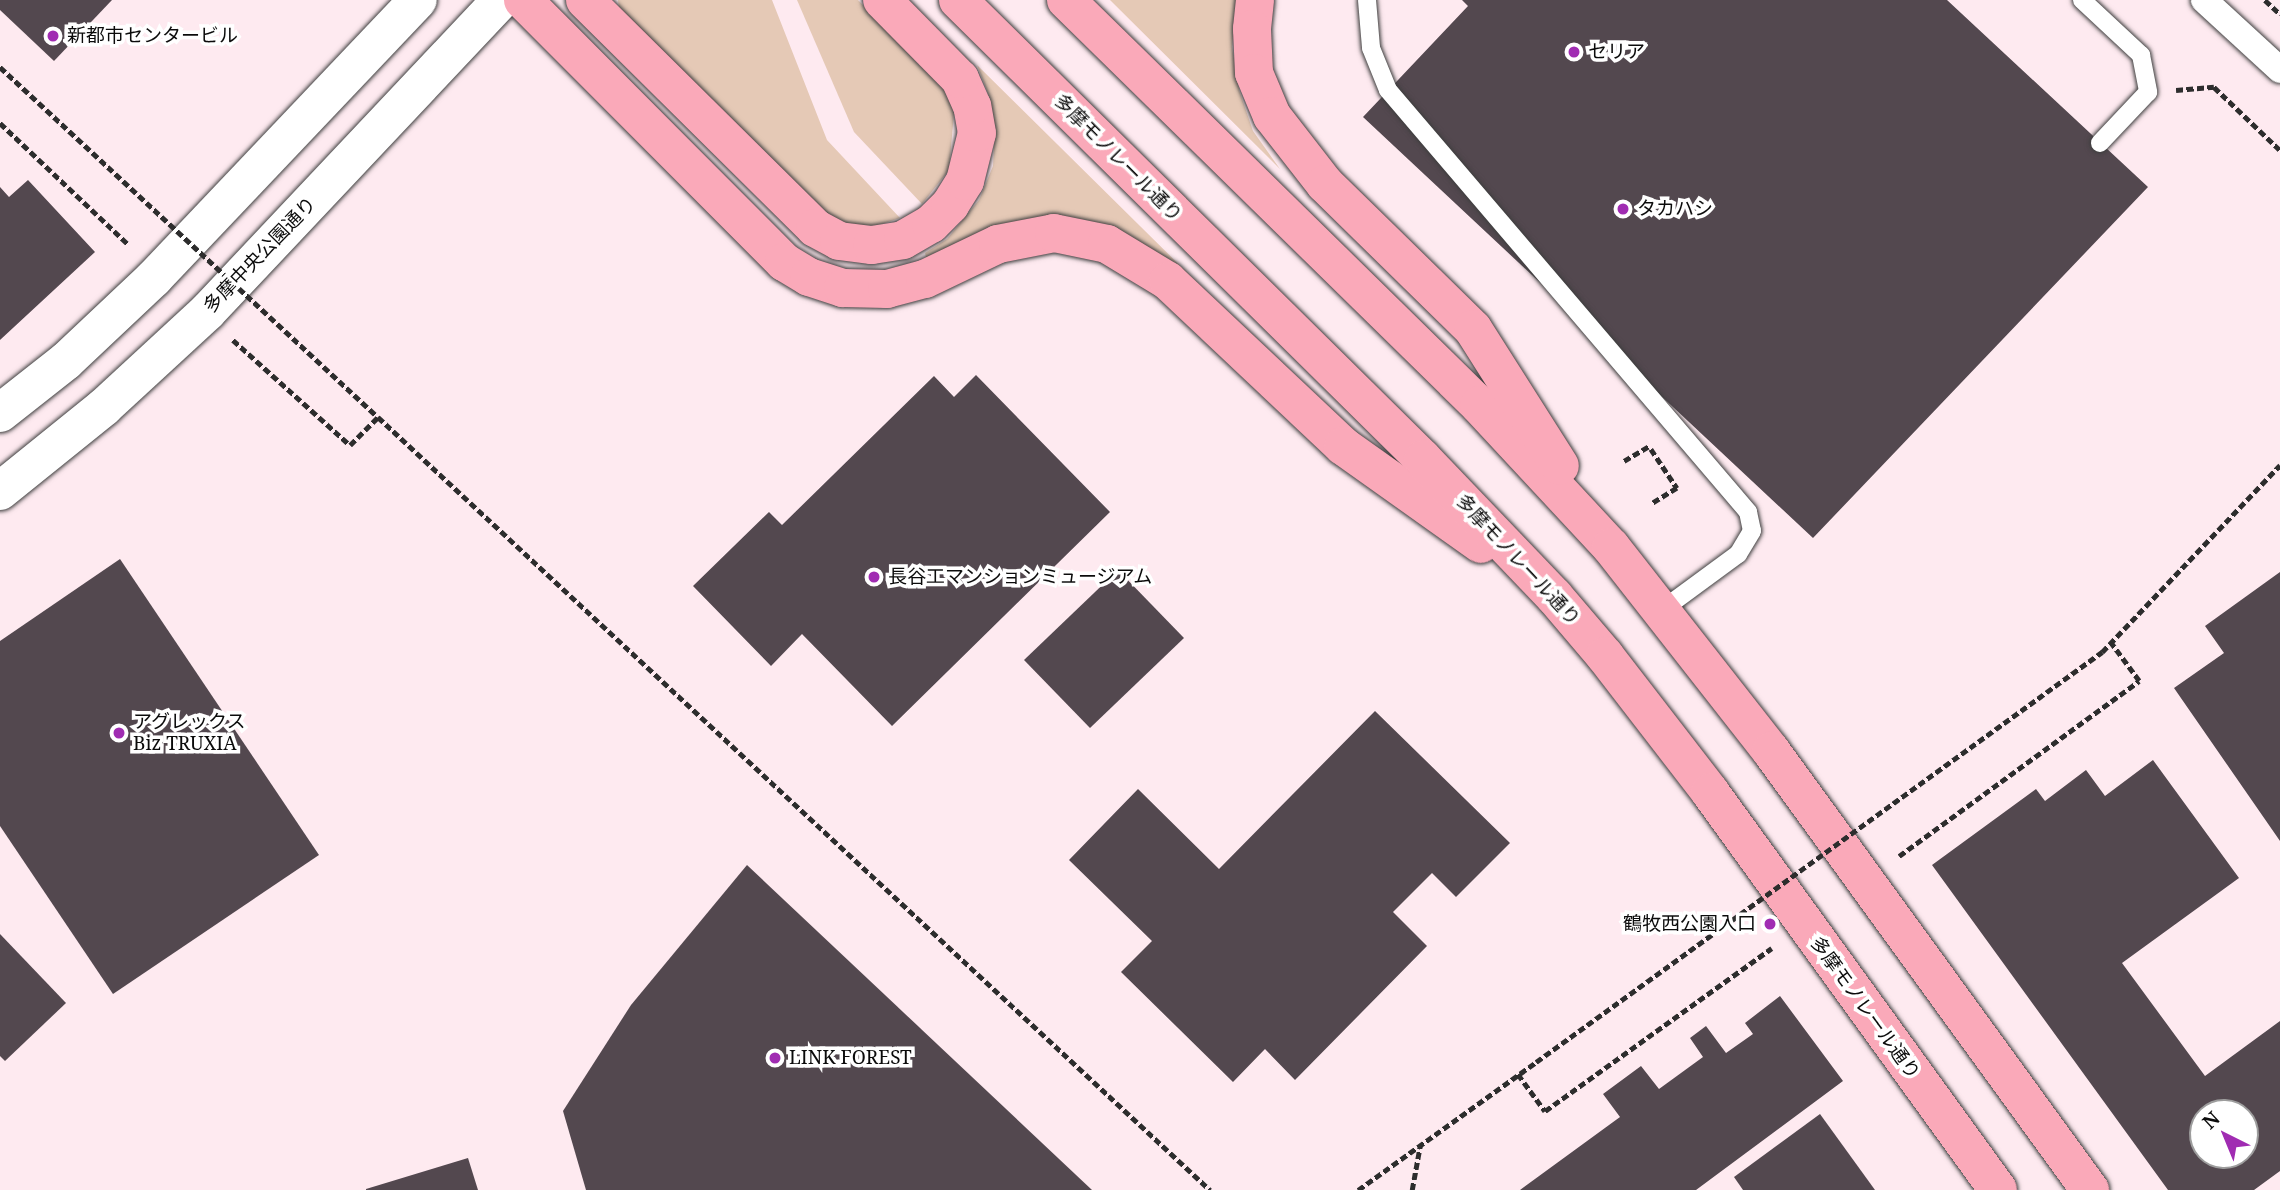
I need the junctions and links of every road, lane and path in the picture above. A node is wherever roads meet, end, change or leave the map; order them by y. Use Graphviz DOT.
graph roads {
  1 [pos="418,0"];
  2 [pos="501,0"];
  3 [pos="523,0"];
  4 [pos="585,0"];
  5 [pos="882,0"];
  6 [pos="958,0"];
  7 [pos="1066,0"];
  8 [pos="1255,0"];
  9 [pos="1367,0"];
  10 [pos="2082,0"];
  11 [pos="2204,0"];
  12 [pos="2265,0"];
  13 [pos="2280,14"];
  14 [pos="0,67"];
  15 [pos="2280,70"];
  16 [pos="2148,92"];
  17 [pos="0,123"];
  18 [pos="2101,144"];
  19 [pos="2280,150"];
  20 [pos="136,251"];
  21 [pos="233,340"];
  22 [pos="0,413"];
  23 [pos="378,417"];
  24 [pos="1675,428"];
  25 [pos="1649,446"];
  26 [pos="1625,461"];
  27 [pos="2280,465"];
  28 [pos="0,491"];
  29 [pos="1651,505"];
  30 [pos="1611,547"];
  31 [pos="1554,596"];
  32 [pos="1663,609"];
  33 [pos="2110,643"];
  34 [pos="1899,856"];
  35 [pos="1772,948"];
  36 [pos="1518,1074"];
  37 [pos="1420,1145"];
  38 [pos="1210,1190"];
  39 [pos="1358,1190"];
  40 [pos="1412,1190"];
  41 [pos="1998,1190"];
  42 [pos="2090,1190"];
  1 -- 22 [label="street"];
  2 -- 28 [label="street, 多摩中央公園通り"];
  3 -- 31 [label="main road"];
  4 -- 5 [label="main road"];
  6 -- 31 [label="main road, 多摩モノレール通り"];
  7 -- 30 [label="main road"];
  8 -- 30 [label="main road"];
  9 -- 24 [label="lane"];
  10 -- 16 [label="lane"];
  11 -- 15 [label="street"];
  12 -- 13 [label="path"];
  14 -- 23 [label="path, bridge"];
  16 -- 18 [label="lane"];
  16 -- 19 [label="path"];
  17 -- 20 [label="path"];
  21 -- 23 [label="path"];
  23 -- 38 [label="path"];
  24 -- 25 [label="path"];
  24 -- 32 [label="lane"];
  25 -- 26 [label="path"];
  25 -- 29 [label="path"];
  27 -- 33 [label="path"];
  30 -- 32 [label="main road"];
  31 -- 41 [label="main road, 多摩モノレール通り"];
  32 -- 42 [label="main road"];
  33 -- 34 [label="path"];
  33 -- 36 [label="path, bridge"];
  35 -- 36 [label="path"];
  36 -- 37 [label="path"];
  37 -- 39 [label="path"];
  37 -- 40 [label="path"];
}
